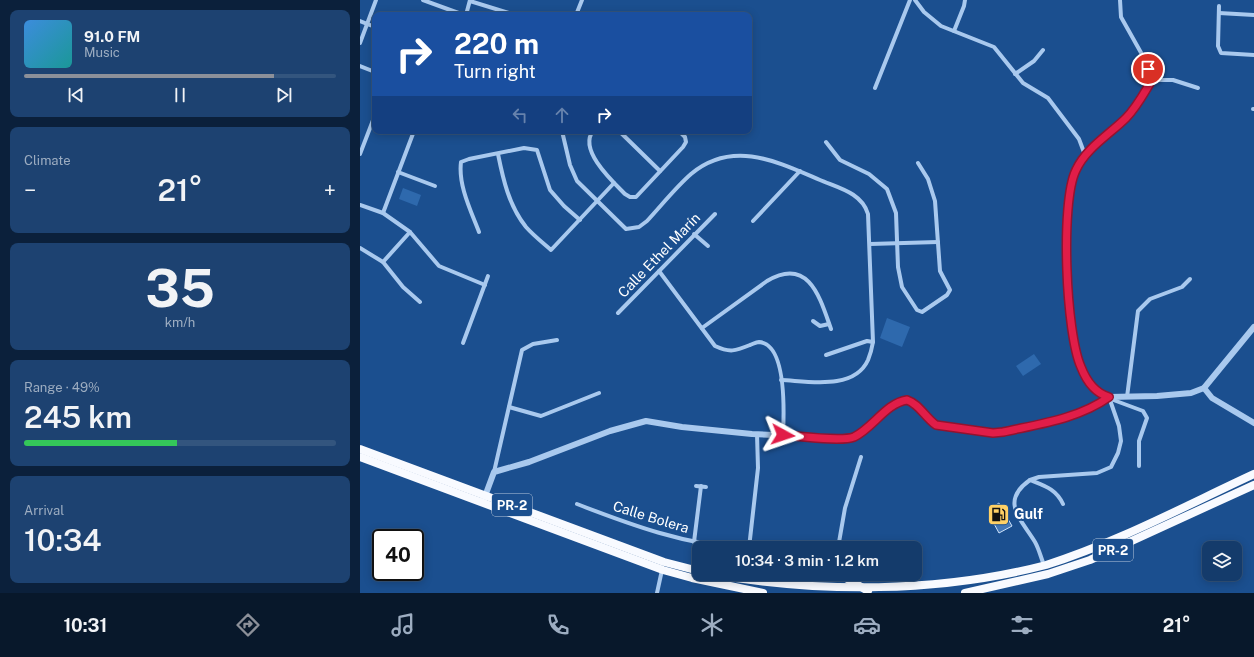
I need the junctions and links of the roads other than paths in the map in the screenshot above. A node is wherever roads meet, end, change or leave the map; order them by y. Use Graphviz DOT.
graph roads {
  1 [pos="376,0"];
  2 [pos="424,0"];
  3 [pos="582,0"];
  4 [pos="910,0"];
  5 [pos="915,0"];
  6 [pos="965,0"];
  7 [pos="1120,0"];
  8 [pos="470,1"];
  9 [pos="1219,6"];
  10 [pos="457,12"];
  11 [pos="466,12"];
  12 [pos="506,12"];
  13 [pos="577,12"];
  14 [pos="1219,13"];
  15 [pos="1254,16"];
  16 [pos="360,21"];
  17 [pos="367,24"];
  18 [pos="372,25"];
  19 [pos="954,31"];
  20 [pos="360,43"];
  21 [pos="1043,50"];
  22 [pos="1254,55"];
  23 [pos="360,66"];
  24 [pos="372,71"];
  25 [pos="1015,74"];
  26 [pos="1152,80"];
  27 [pos="875,88"];
  28 [pos="1198,88"];
  29 [pos="372,123"];
  30 [pos="413,134"];
  31 [pos="563,134"];
  32 [pos="592,134"];
  33 [pos="622,134"];
  34 [pos="682,134"];
  35 [pos="827,143"];
  36 [pos="360,154"];
  37 [pos="498,154"];
  38 [pos="1085,155"];
  39 [pos="918,163"];
  40 [pos="660,171"];
  41 [pos="398,172"];
  42 [pos="800,172"];
  43 [pos="614,183"];
  44 [pos="435,186"];
  45 [pos="597,201"];
  46 [pos="360,205"];
  47 [pos="383,213"];
  48 [pos="714,214"];
  49 [pos="580,220"];
  50 [pos="753,221"];
  51 [pos="410,232"];
  52 [pos="480,232"];
  53 [pos="694,234"];
  54 [pos="938,242"];
  55 [pos="870,244"];
  56 [pos="898,244"];
  57 [pos="708,246"];
  58 [pos="360,248"];
  59 [pos="383,262"];
  60 [pos="659,271"];
  61 [pos="488,276"];
  62 [pos="1190,279"];
  63 [pos="485,285"];
  64 [pos="420,302"];
  65 [pos="618,313"];
  66 [pos="813,321"];
  67 [pos="1254,327"];
  68 [pos="702,328"];
  69 [pos="557,340"];
  70 [pos="873,342"];
  71 [pos="463,343"];
  72 [pos="832,354"];
  73 [pos="826,355"];
  74 [pos="835,358"];
  75 [pos="781,380"];
  76 [pos="1204,388"];
  77 [pos="599,393"];
  78 [pos="1109,397"];
  79 [pos="1127,397"];
  80 [pos="509,407"];
  81 [pos="1254,423"];
  82 [pos="757,434"];
  83 [pos="783,435"];
  84 [pos="360,449"];
  85 [pos="861,457"];
  86 [pos="360,458"];
  87 [pos="1139,466"];
  88 [pos="494,472"];
  89 [pos="1253,474"];
  90 [pos="1030,480"];
  91 [pos="1254,485"];
  92 [pos="706,487"];
  93 [pos="485,495"];
  94 [pos="482,503"];
  95 [pos="577,504"];
  96 [pos="1063,504"];
  97 [pos="692,541"];
  98 [pos="694,541"];
  99 [pos="750,541"];
  100 [pos="839,541"];
  101 [pos="663,566"];
  102 [pos="1044,566"];
  103 [pos="692,570"];
  104 [pos="750,581"];
  105 [pos="843,581"];
  106 [pos="850,581"];
  107 [pos="839,592"];
  108 [pos="871,592"];
  109 [pos="657,593"];
  110 [pos="763,593"];
  111 [pos="965,593"];
  1 -- 17 [label="street"];
  2 -- 10 [label="street"];
  3 -- 13 [label="street"];
  4 -- 27 [label="street"];
  5 -- 19 [label="street"];
  6 -- 19 [label="street"];
  7 -- 26 [label="street"];
  8 -- 11 [label="street"];
  8 -- 12 [label="street"];
  9 -- 14 [label="street"];
  14 -- 15 [label="street"];
  14 -- 22 [label="street"];
  16 -- 17 [label="street"];
  17 -- 18 [label="street"];
  17 -- 20 [label="street"];
  19 -- 25 [label="street"];
  21 -- 25 [label="street"];
  23 -- 24 [label="street"];
  25 -- 38 [label="street"];
  26 -- 28 [label="street"];
  26 -- 38 [label="street"];
  29 -- 36 [label="street"];
  30 -- 41 [label="street"];
  31 -- 45 [label="street"];
  32 -- 43 [label="street"];
  33 -- 40 [label="street"];
  34 -- 40 [label="street"];
  35 -- 56 [label="street"];
  37 -- 49 [label="street"];
  37 -- 49 [label="street"];
  37 -- 52 [label="street"];
  38 -- 78 [label="street"];
  39 -- 54 [label="street"];
  40 -- 43 [label="street"];
  41 -- 44 [label="street"];
  41 -- 47 [label="street"];
  42 -- 45 [label="street"];
  42 -- 50 [label="street"];
  42 -- 55 [label="street"];
  43 -- 45 [label="street"];
  45 -- 49 [label="street"];
  46 -- 47 [label="street"];
  47 -- 51 [label="street"];
  48 -- 53 [label="street, Calle Ethel Marín"];
  51 -- 59 [label="street"];
  51 -- 63 [label="street"];
  53 -- 57 [label="street"];
  53 -- 60 [label="street, Calle Ethel Marín"];
  54 -- 56 [label="street"];
  54 -- 56 [label="street"];
  55 -- 56 [label="street"];
  55 -- 70 [label="street"];
  58 -- 59 [label="street"];
  59 -- 64 [label="street"];
  60 -- 65 [label="street, Calle Ethel Marín"];
  60 -- 68 [label="street"];
  61 -- 63 [label="street"];
  62 -- 79 [label="street"];
  63 -- 71 [label="street"];
  66 -- 68 [label="street"];
  67 -- 76 [label="street"];
  68 -- 75 [label="street"];
  69 -- 80 [label="street"];
  70 -- 72 [label="street"];
  70 -- 75 [label="street"];
  72 -- 73 [label="street"];
  72 -- 74 [label="street"];
  75 -- 83 [label="street"];
  76 -- 79 [label="street"];
  76 -- 81 [label="street"];
  77 -- 80 [label="street"];
  78 -- 79 [label="street"];
  78 -- 83 [label="street"];
  78 -- 87 [label="street"];
  78 -- 90 [label="street"];
  80 -- 88 [label="street"];
  82 -- 83 [label="street"];
  82 -- 88 [label="street"];
  82 -- 99 [label="street"];
  84 -- 93 [label="highway, PR-2"];
  85 -- 100 [label="street"];
  86 -- 94 [label="highway, PR-2"];
  88 -- 93 [label="street"];
  89 -- 102 [label="highway, PR-2"];
  90 -- 96 [label="street"];
  90 -- 102 [label="street"];
  91 -- 111 [label="highway, PR-2"];
  92 -- 98 [label="street"];
  93 -- 94 [label="street"];
  93 -- 101 [label="highway, PR-2"];
  94 -- 101 [label="highway, PR-2"];
  95 -- 97 [label="street, Calle Bolera"];
  101 -- 103 [label="highway, PR-2"];
  101 -- 109 [label="street"];
  101 -- 110 [label="highway, PR-2"];
  102 -- 108 [label="highway, PR-2"];
  104 -- 107 [label="highway, PR-2"];
  105 -- 107 [label="highway"];
  106 -- 108 [label="highway"];
  107 -- 108 [label="highway, PR-2"];
}
